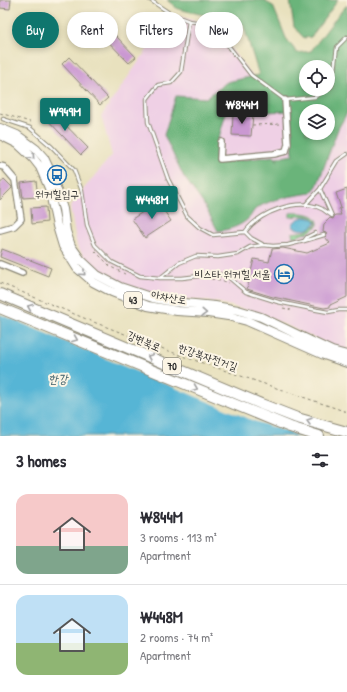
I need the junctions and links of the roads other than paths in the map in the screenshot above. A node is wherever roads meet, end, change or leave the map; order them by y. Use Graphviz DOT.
graph roads {
  1 [pos="150,0"];
  2 [pos="189,21"];
  3 [pos="347,37"];
  4 [pos="335,63"];
  5 [pos="317,96"];
  6 [pos="285,100"];
  7 [pos="3,119"];
  8 [pos="0,128"];
  9 [pos="0,135"];
  10 [pos="221,142"];
  11 [pos="347,154"];
  12 [pos="2,166"];
  13 [pos="0,172"];
  14 [pos="320,189"];
  15 [pos="306,205"];
  16 [pos="0,230"];
  17 [pos="245,232"];
  18 [pos="314,233"];
  19 [pos="324,235"];
  20 [pos="304,241"];
  21 [pos="263,245"];
  22 [pos="0,264"];
  23 [pos="22,273"];
  24 [pos="160,278"];
  25 [pos="0,294"];
  26 [pos="0,308"];
  27 [pos="347,310"];
  28 [pos="347,355"];
  29 [pos="347,363"];
  30 [pos="347,432"];
  31 [pos="319,436"];
  1 -- 2 [label="lane"];
  2 -- 6 [label="lane"];
  2 -- 17 [label="lane"];
  3 -- 4 [label="lane"];
  5 -- 6 [label="lane"];
  6 -- 10 [label="street"];
  7 -- 24 [label="lane"];
  8 -- 28 [label="main road, 아차산로 / 43"];
  9 -- 29 [label="main road, 아차산로 / 43, one-way"];
  11 -- 14 [label="lane"];
  12 -- 13 [label="street"];
  12 -- 16 [label="street"];
  14 -- 15 [label="lane"];
  14 -- 15 [label="lane"];
  15 -- 17 [label="lane"];
  17 -- 21 [label="lane"];
  18 -- 20 [label="lane"];
  19 -- 20 [label="lane"];
  20 -- 21 [label="lane"];
  21 -- 24 [label="lane"];
  22 -- 23 [label="street"];
  24 -- 27 [label="lane"];
  30 -- 25 [label="highway, 강변북로 / 70, one-way"];
  26 -- 31 [label="highway, 70, one-way"];
}
